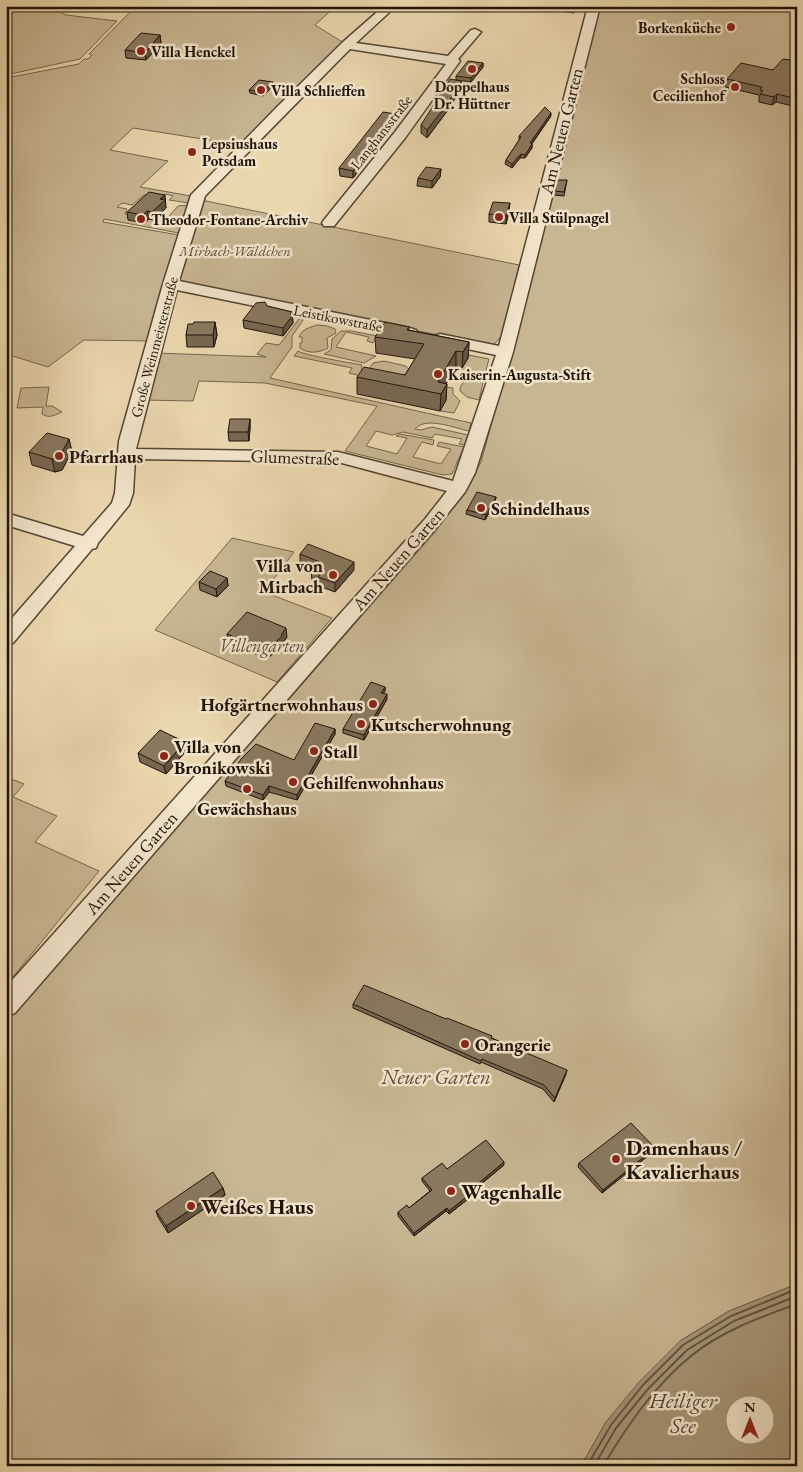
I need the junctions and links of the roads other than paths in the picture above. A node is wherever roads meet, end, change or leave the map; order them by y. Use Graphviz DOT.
graph roads {
  1 [pos="391,6"];
  2 [pos="594,6"];
  3 [pos="475,32"];
  4 [pos="347,45"];
  5 [pos="450,61"];
  6 [pos="329,223"];
  7 [pos="171,284"];
  8 [pos="506,352"];
  9 [pos="127,454"];
  10 [pos="459,488"];
  11 [pos="6,519"];
  12 [pos="88,544"];
  13 [pos="6,638"];
  14 [pos="6,1005"];
  1 -- 4 [label="street, Große Weinmeisterstraße"];
  2 -- 8 [label="street, Am Neuen Garten"];
  3 -- 5 [label="street, Langhansstraße"];
  4 -- 5 [label="street"];
  4 -- 7 [label="street, Große Weinmeisterstraße"];
  5 -- 6 [label="street, Langhansstraße"];
  7 -- 8 [label="street, Leistikowstraße"];
  7 -- 9 [label="street, Große Weinmeisterstraße"];
  8 -- 10 [label="street, Am Neuen Garten"];
  9 -- 10 [label="street, Glumestraße"];
  9 -- 12 [label="street, Große Weinmeisterstraße"];
  10 -- 14 [label="street, Am Neuen Garten"];
  11 -- 12 [label="street"];
  12 -- 13 [label="street, Große Weinmeisterstraße"];
}
